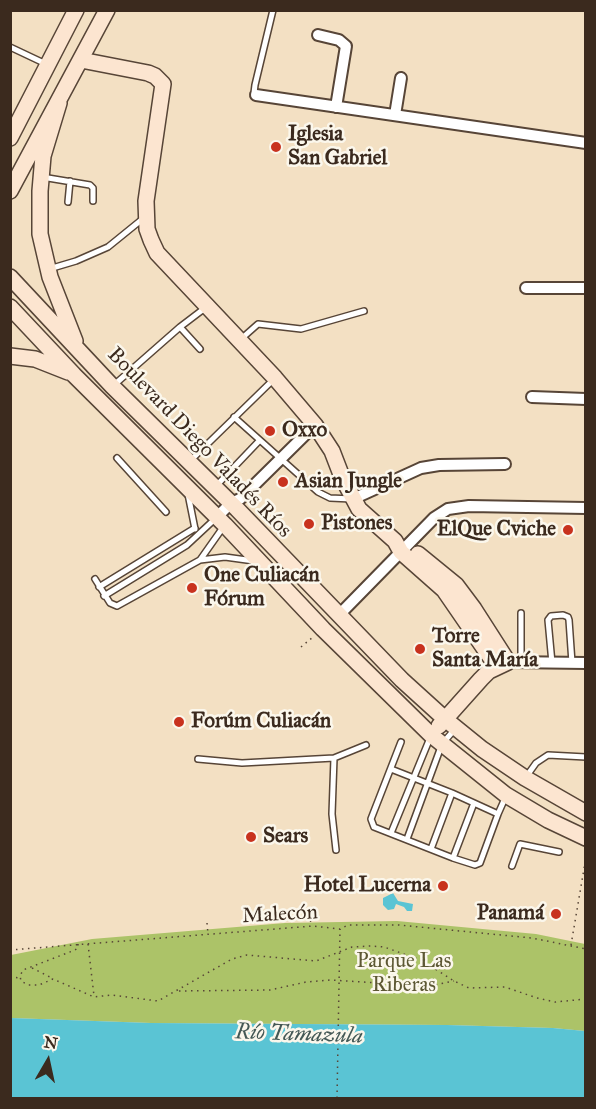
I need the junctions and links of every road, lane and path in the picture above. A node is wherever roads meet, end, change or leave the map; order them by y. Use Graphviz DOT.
graph roads {
  1 [pos="76,10"];
  2 [pos="106,10"];
  3 [pos="273,10"];
  4 [pos="318,35"];
  5 [pos="10,47"];
  6 [pos="81,60"];
  7 [pos="47,65"];
  8 [pos="401,78"];
  9 [pos="256,95"];
  10 [pos="58,103"];
  11 [pos="336,107"];
  12 [pos="395,115"];
  13 [pos="15,119"];
  14 [pos="10,138"];
  15 [pos="585,143"];
  16 [pos="41,176"];
  17 [pos="70,181"];
  18 [pos="10,191"];
  19 [pos="93,201"];
  20 [pos="68,202"];
  21 [pos="146,216"];
  22 [pos="48,270"];
  23 [pos="10,277"];
  24 [pos="526,288"];
  25 [pos="585,288"];
  26 [pos="206,306"];
  27 [pos="10,307"];
  28 [pos="364,311"];
  29 [pos="180,327"];
  30 [pos="240,340"];
  31 [pos="79,349"];
  32 [pos="200,350"];
  33 [pos="10,356"];
  34 [pos="74,375"];
  35 [pos="275,378"];
  36 [pos="112,386"];
  37 [pos="532,397"];
  38 [pos="585,399"];
  39 [pos="234,417"];
  40 [pos="315,425"];
  41 [pos="259,441"];
  42 [pos="117,458"];
  43 [pos="280,459"];
  44 [pos="189,462"];
  45 [pos="505,464"];
  46 [pos="186,487"];
  47 [pos="214,487"];
  48 [pos="352,499"];
  49 [pos="236,503"];
  50 [pos="585,508"];
  51 [pos="166,512"];
  52 [pos="221,521"];
  53 [pos="195,528"];
  54 [pos="196,538"];
  55 [pos="401,546"];
  56 [pos="149,556"];
  57 [pos="200,560"];
  58 [pos="260,562"];
  59 [pos="154,565"];
  60 [pos="95,579"];
  61 [pos="99,587"];
  62 [pos="104,596"];
  63 [pos="521,613"];
  64 [pos="339,615"];
  65 [pos="552,663"];
  66 [pos="572,663"];
  67 [pos="585,663"];
  68 [pos="509,664"];
  69 [pos="450,724"];
  70 [pos="437,740"];
  71 [pos="401,742"];
  72 [pos="366,745"];
  73 [pos="585,757"];
  74 [pos="334,758"];
  75 [pos="198,759"];
  76 [pos="391,769"];
  77 [pos="414,778"];
  78 [pos="525,778"];
  79 [pos="427,783"];
  80 [pos="452,793"];
  81 [pos="506,795"];
  82 [pos="474,803"];
  83 [pos="585,813"];
  84 [pos="498,814"];
  85 [pos="391,833"];
  86 [pos="585,838"];
  87 [pos="407,839"];
  88 [pos="431,849"];
  89 [pos="336,850"];
  90 [pos="559,852"];
  91 [pos="585,856"];
  92 [pos="453,858"];
  93 [pos="512,866"];
  94 [pos="306,909"];
  95 [pos="207,923"];
  96 [pos="313,926"];
  97 [pos="340,928"];
  98 [pos="208,934"];
  99 [pos="88,943"];
  100 [pos="78,944"];
  101 [pos="570,946"];
  102 [pos="585,949"];
  103 [pos="10,950"];
  104 [pos="31,967"];
  105 [pos="10,977"];
  106 [pos="21,978"];
  107 [pos="53,979"];
  108 [pos="454,981"];
  109 [pos="178,991"];
  110 [pos="94,997"];
  111 [pos="585,999"];
  112 [pos="337,1098"];
  1 -- 7 [label="main road"];
  2 -- 6 [label="main road"];
  3 -- 9 [label="lane"];
  4 -- 11 [label="street"];
  5 -- 7 [label="lane"];
  6 -- 10 [label="main road"];
  6 -- 21 [label="main road"];
  7 -- 13 [label="main road"];
  8 -- 12 [label="street"];
  9 -- 11 [label="street"];
  10 -- 16 [label="main road"];
  10 -- 18 [label="main road"];
  11 -- 12 [label="street"];
  12 -- 15 [label="street"];
  13 -- 14 [label="main road"];
  16 -- 17 [label="lane"];
  16 -- 22 [label="main road"];
  17 -- 19 [label="lane"];
  17 -- 20 [label="lane"];
  21 -- 22 [label="lane"];
  21 -- 26 [label="main road"];
  22 -- 31 [label="main road"];
  23 -- 31 [label="main road, Boulevard Diego Valadés Ríos"];
  24 -- 25 [label="street"];
  26 -- 29 [label="lane"];
  26 -- 30 [label="main road"];
  27 -- 34 [label="main road, Boulevard Diego Valadés Ríos"];
  28 -- 30 [label="lane"];
  29 -- 32 [label="lane"];
  29 -- 36 [label="lane"];
  30 -- 35 [label="main road"];
  31 -- 36 [label="main road, Boulevard Diego Valadés Ríos"];
  33 -- 34 [label="main road"];
  34 -- 46 [label="main road, Boulevard Diego Valadés Ríos"];
  35 -- 39 [label="lane"];
  35 -- 40 [label="main road"];
  36 -- 44 [label="main road, Boulevard Diego Valadés Ríos"];
  37 -- 38 [label="street"];
  39 -- 41 [label="lane"];
  39 -- 44 [label="lane"];
  40 -- 43 [label="street"];
  40 -- 48 [label="main road"];
  41 -- 43 [label="lane"];
  41 -- 47 [label="lane"];
  42 -- 51 [label="lane"];
  43 -- 48 [label="lane"];
  43 -- 49 [label="street"];
  44 -- 47 [label="main road, Boulevard Diego Valadés Ríos"];
  45 -- 48 [label="street"];
  46 -- 52 [label="main road, Boulevard Diego Valadés Ríos"];
  46 -- 53 [label="lane"];
  47 -- 49 [label="main road, Boulevard Diego Valadés Ríos"];
  48 -- 55 [label="main road"];
  49 -- 52 [label="street"];
  49 -- 64 [label="main road, Boulevard Diego Valadés Ríos"];
  50 -- 55 [label="street"];
  52 -- 54 [label="lane"];
  52 -- 57 [label="lane"];
  52 -- 58 [label="main road, Boulevard Diego Valadés Ríos"];
  53 -- 54 [label="lane"];
  53 -- 56 [label="lane"];
  54 -- 59 [label="lane"];
  55 -- 64 [label="street"];
  55 -- 68 [label="main road"];
  56 -- 59 [label="lane"];
  56 -- 61 [label="lane"];
  57 -- 58 [label="lane"];
  57 -- 62 [label="lane"];
  58 -- 70 [label="main road, Boulevard Diego Valadés Ríos"];
  59 -- 62 [label="lane"];
  60 -- 61 [label="lane"];
  61 -- 62 [label="lane"];
  63 -- 68 [label="lane"];
  64 -- 69 [label="main road, Boulevard Diego Valadés Ríos"];
  65 -- 66 [label="street"];
  65 -- 66 [label="lane"];
  65 -- 68 [label="street"];
  66 -- 67 [label="street"];
  68 -- 69 [label="main road"];
  69 -- 70 [label="main road"];
  69 -- 78 [label="main road, Boulevard Diego Valadés Ríos"];
  70 -- 77 [label="lane"];
  70 -- 79 [label="lane"];
  70 -- 81 [label="main road, Boulevard Diego Valadés Ríos"];
  71 -- 76 [label="lane"];
  72 -- 74 [label="lane"];
  73 -- 78 [label="lane"];
  74 -- 75 [label="lane"];
  74 -- 89 [label="lane"];
  76 -- 77 [label="lane"];
  76 -- 85 [label="lane"];
  77 -- 79 [label="lane"];
  77 -- 85 [label="lane"];
  78 -- 83 [label="main road, Boulevard Diego Valadés Ríos"];
  79 -- 80 [label="lane"];
  79 -- 87 [label="lane"];
  80 -- 82 [label="lane"];
  80 -- 88 [label="lane"];
  81 -- 84 [label="lane"];
  81 -- 86 [label="main road, Boulevard Diego Valadés Ríos"];
  82 -- 84 [label="lane"];
  82 -- 92 [label="lane"];
  84 -- 92 [label="lane"];
  85 -- 87 [label="lane"];
  87 -- 88 [label="lane"];
  88 -- 92 [label="lane"];
  90 -- 93 [label="lane"];
  91 -- 101 [label="path"];
  94 -- 96 [label="path"];
  95 -- 98 [label="path"];
  96 -- 97 [label="path, Malecón"];
  96 -- 98 [label="path, Malecón"];
  97 -- 101 [label="path, Malecón"];
  97 -- 112 [label="path, bridge"];
  98 -- 99 [label="path, Malecón"];
  99 -- 100 [label="path, Malecón"];
  99 -- 110 [label="path"];
  100 -- 103 [label="path, Malecón"];
  100 -- 104 [label="path"];
  101 -- 102 [label="path, Malecón"];
  104 -- 106 [label="path"];
  104 -- 107 [label="path"];
  105 -- 106 [label="path"];
  106 -- 107 [label="path"];
  107 -- 110 [label="path"];
  108 -- 109 [label="path"];
  108 -- 109 [label="path"];
  108 -- 111 [label="path"];
  109 -- 110 [label="path"];
}
